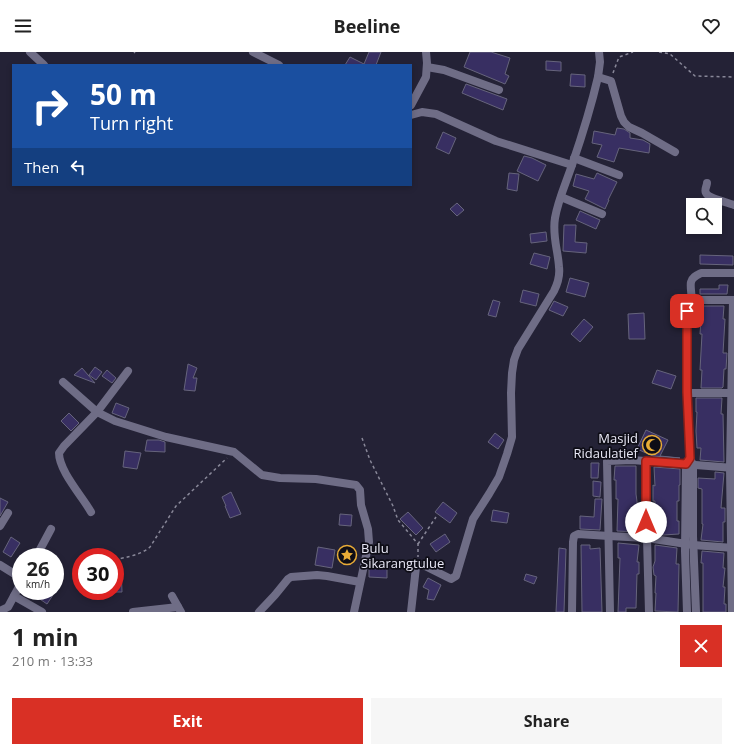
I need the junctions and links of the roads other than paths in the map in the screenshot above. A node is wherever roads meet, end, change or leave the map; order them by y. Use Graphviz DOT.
graph roads {
  1 [pos="30,52"];
  2 [pos="253,52"];
  3 [pos="426,52"];
  4 [pos="599,52"];
  5 [pos="43,64"];
  6 [pos="277,64"];
  7 [pos="427,66"];
  8 [pos="598,77"];
  9 [pos="499,90"];
  10 [pos="412,103"];
  11 [pos="412,115"];
  12 [pos="675,152"];
  13 [pos="573,161"];
  14 [pos="619,175"];
  15 [pos="708,183"];
  16 [pos="561,197"];
  17 [pos="734,205"];
  18 [pos="602,214"];
  19 [pos="734,273"];
  20 [pos="733,300"];
  21 [pos="693,305"];
  22 [pos="128,371"];
  23 [pos="63,382"];
  24 [pos="687,392"];
  25 [pos="733,393"];
  26 [pos="97,412"];
  27 [pos="646,461"];
  28 [pos="690,462"];
  29 [pos="732,467"];
  30 [pos="91,512"];
  31 [pos="8,513"];
  32 [pos="0,526"];
  33 [pos="51,528"];
  34 [pos="609,536"];
  35 [pos="647,538"];
  36 [pos="689,544"];
  37 [pos="41,548"];
  38 [pos="733,548"];
  39 [pos="0,565"];
  40 [pos="12,572"];
  41 [pos="360,582"];
  42 [pos="172,596"];
  43 [pos="12,599"];
  44 [pos="21,600"];
  45 [pos="179,609"];
  46 [pos="0,611"];
  47 [pos="42,612"];
  48 [pos="133,612"];
  49 [pos="259,612"];
  50 [pos="354,612"];
  51 [pos="411,612"];
  52 [pos="572,612"];
  53 [pos="610,612"];
  54 [pos="649,612"];
  55 [pos="688,612"];
  56 [pos="696,612"];
  57 [pos="732,612"];
  1 -- 5 [label="street"];
  2 -- 6 [label="street"];
  3 -- 7 [label="street"];
  4 -- 8 [label="street"];
  7 -- 9 [label="street"];
  7 -- 10 [label="street"];
  8 -- 12 [label="street"];
  8 -- 13 [label="street"];
  11 -- 13 [label="street"];
  13 -- 14 [label="street"];
  13 -- 16 [label="street"];
  15 -- 17 [label="street"];
  16 -- 18 [label="street"];
  16 -- 51 [label="street"];
  19 -- 21 [label="street"];
  20 -- 21 [label="street"];
  20 -- 25 [label="street"];
  21 -- 24 [label="street"];
  22 -- 26 [label="street"];
  23 -- 26 [label="street"];
  24 -- 25 [label="street"];
  24 -- 28 [label="street"];
  25 -- 29 [label="street"];
  26 -- 30 [label="street"];
  26 -- 41 [label="street"];
  27 -- 28 [label="street"];
  27 -- 34 [label="street"];
  27 -- 35 [label="street"];
  28 -- 29 [label="street"];
  28 -- 36 [label="street"];
  29 -- 38 [label="street"];
  31 -- 32 [label="street"];
  33 -- 37 [label="street"];
  34 -- 35 [label="street"];
  34 -- 52 [label="street"];
  34 -- 53 [label="street"];
  35 -- 36 [label="street"];
  35 -- 54 [label="street"];
  36 -- 38 [label="street"];
  36 -- 55 [label="street"];
  36 -- 56 [label="street"];
  38 -- 57 [label="street"];
  39 -- 40 [label="street"];
  41 -- 49 [label="street"];
  41 -- 50 [label="street"];
  42 -- 45 [label="street"];
  43 -- 46 [label="street"];
  44 -- 47 [label="street"];
  45 -- 48 [label="street"];
}
